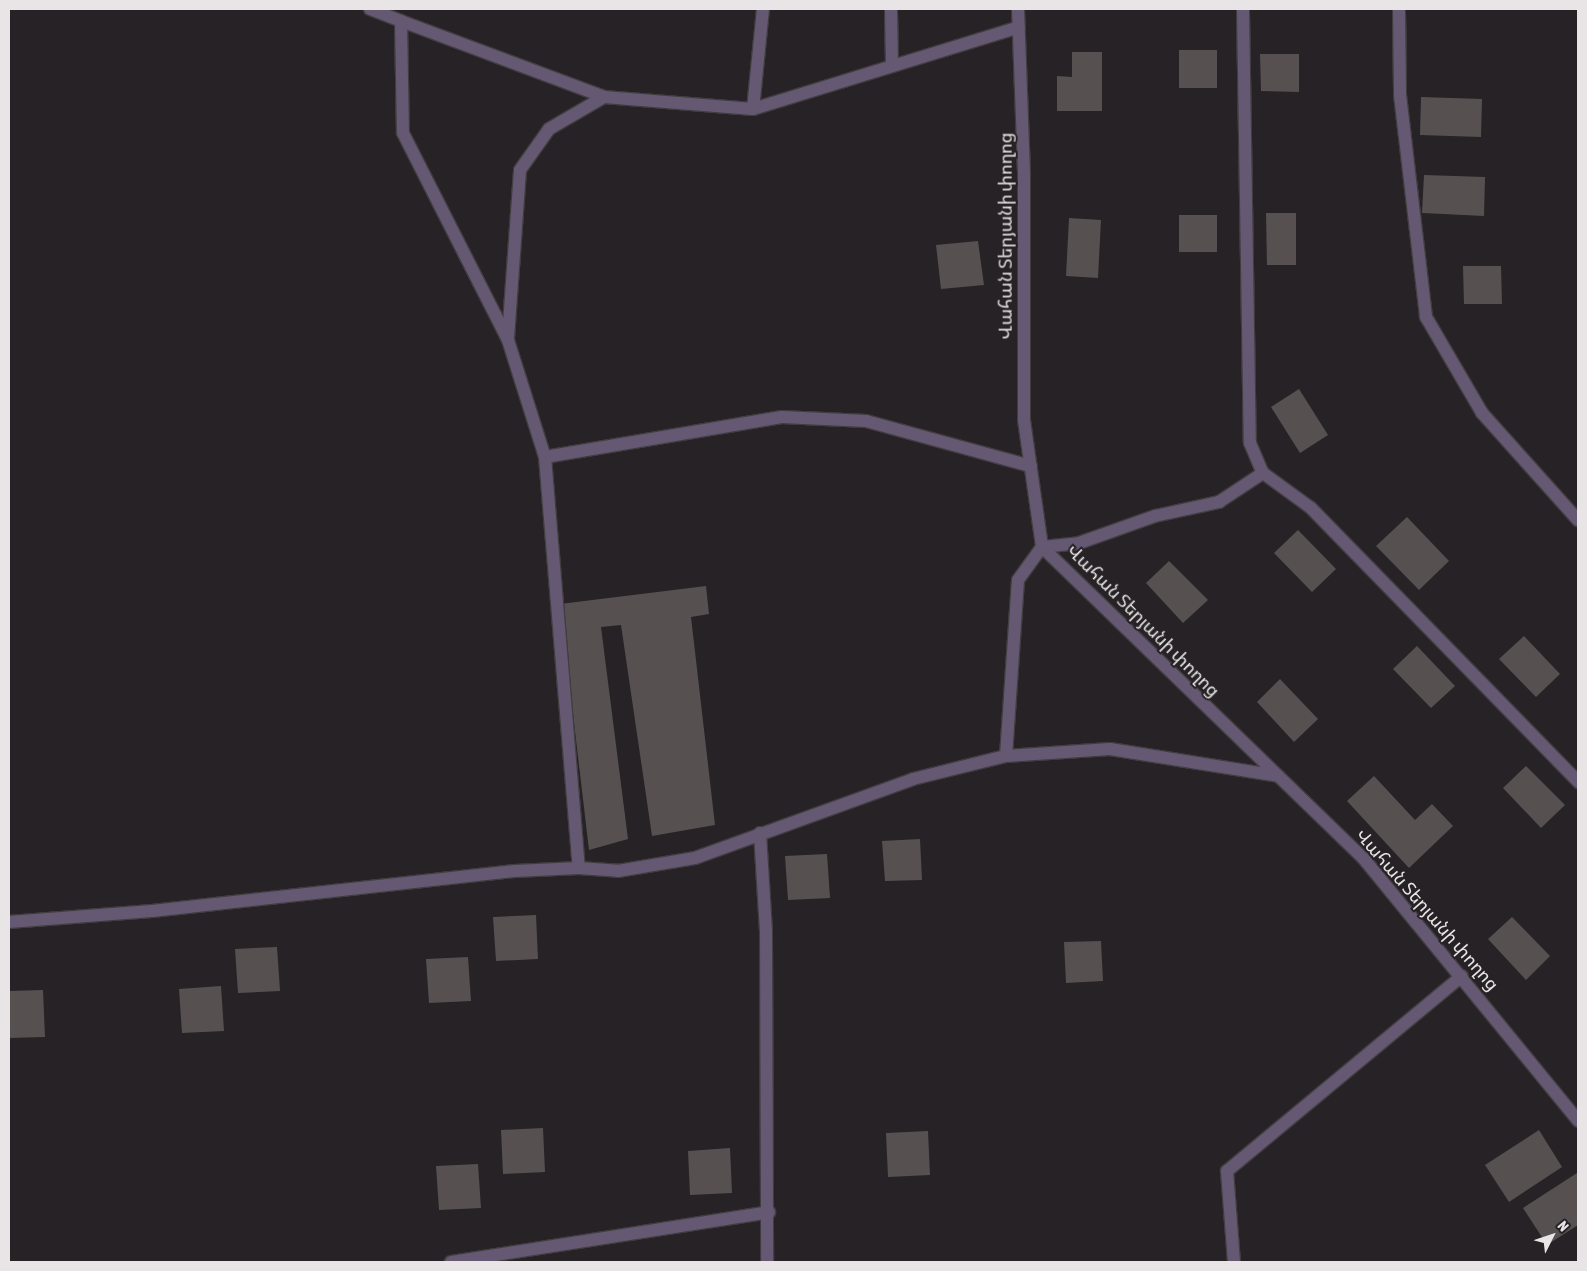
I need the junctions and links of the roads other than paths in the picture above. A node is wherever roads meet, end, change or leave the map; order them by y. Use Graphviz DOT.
graph roads {
  1 [pos="370,9"];
  2 [pos="763,9"];
  3 [pos="891,9"];
  4 [pos="1018,9"];
  5 [pos="1243,9"];
  6 [pos="1399,9"];
  7 [pos="402,22"];
  8 [pos="1019,27"];
  9 [pos="892,66"];
  10 [pos="604,97"];
  11 [pos="753,109"];
  12 [pos="508,340"];
  13 [pos="545,457"];
  14 [pos="1031,466"];
  15 [pos="1263,473"];
  16 [pos="1578,520"];
  17 [pos="1042,547"];
  18 [pos="1006,756"];
  19 [pos="1278,776"];
  20 [pos="1578,782"];
  21 [pos="760,833"];
  22 [pos="579,868"];
  23 [pos="9,922"];
  24 [pos="1462,976"];
  25 [pos="1578,1120"];
  26 [pos="769,1212"];
  27 [pos="451,1262"];
  28 [pos="767,1262"];
  29 [pos="1234,1262"];
  1 -- 7 [label="street"];
  2 -- 11 [label="street"];
  3 -- 9 [label="street"];
  4 -- 8 [label="street, Վահան Տերյանի փողոց"];
  5 -- 15 [label="street"];
  6 -- 16 [label="street"];
  7 -- 10 [label="street"];
  7 -- 12 [label="street"];
  8 -- 9 [label="street"];
  8 -- 14 [label="street, Վահան Տերյանի փողոց"];
  9 -- 11 [label="street"];
  10 -- 11 [label="street"];
  10 -- 12 [label="street"];
  12 -- 13 [label="street"];
  13 -- 14 [label="street"];
  13 -- 22 [label="street"];
  14 -- 17 [label="street, Վահան Տերյանի փողոց"];
  15 -- 17 [label="street"];
  15 -- 20 [label="street"];
  17 -- 18 [label="street"];
  17 -- 19 [label="street, Վահան Տերյանի փողոց"];
  18 -- 19 [label="street"];
  18 -- 21 [label="street"];
  19 -- 24 [label="street, Վահան Տերյանի փողոց"];
  21 -- 22 [label="street"];
  21 -- 26 [label="street"];
  22 -- 23 [label="street"];
  24 -- 25 [label="street, Վահան Տերյանի փողոց"];
  24 -- 29 [label="street"];
  26 -- 27 [label="street"];
  26 -- 28 [label="street"];
}
